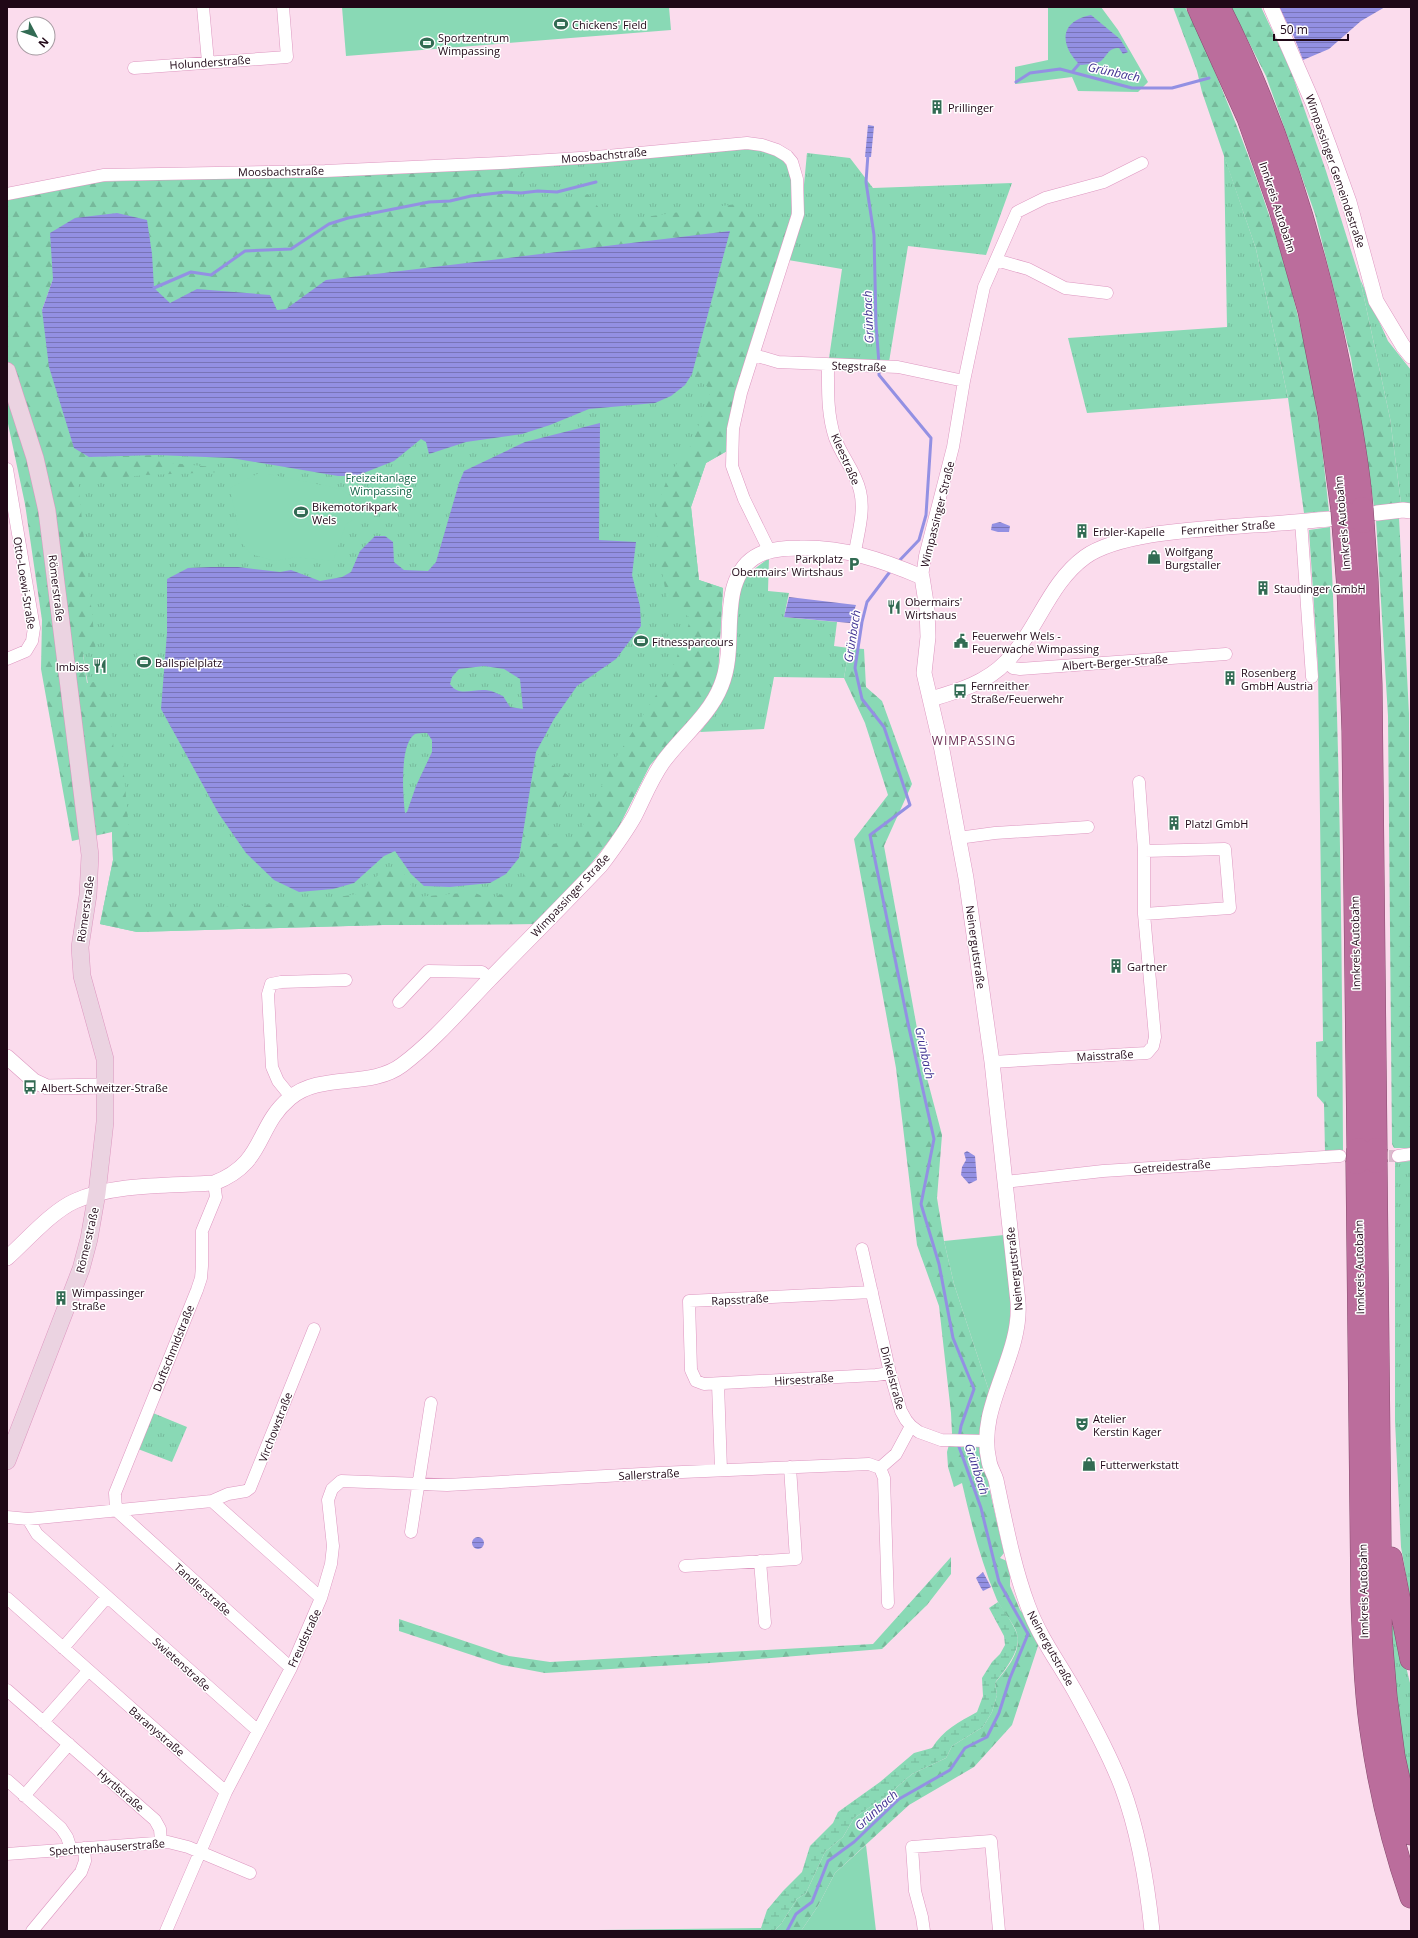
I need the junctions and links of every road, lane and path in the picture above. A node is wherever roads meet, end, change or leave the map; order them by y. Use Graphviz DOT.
graph roads {
  1 [pos="203,7"];
  2 [pos="283,7"];
  3 [pos="1198,7"];
  4 [pos="1219,7"];
  5 [pos="1271,7"];
  6 [pos="208,62"];
  7 [pos="134,68"];
  8 [pos="1142,163"];
  9 [pos="7,194"];
  10 [pos="996,260"];
  11 [pos="1107,293"];
  12 [pos="754,355"];
  13 [pos="1411,356"];
  14 [pos="828,365"];
  15 [pos="7,371"];
  16 [pos="964,381"];
  17 [pos="7,468"];
  18 [pos="1411,511"];
  19 [pos="1353,516"];
  20 [pos="1301,521"];
  21 [pos="769,550"];
  22 [pos="855,552"];
  23 [pos="922,577"];
  24 [pos="1226,654"];
  25 [pos="7,659"];
  26 [pos="1006,662"];
  27 [pos="1312,677"];
  28 [pos="931,699"];
  29 [pos="1139,782"];
  30 [pos="1088,827"];
  31 [pos="958,838"];
  32 [pos="1144,851"];
  33 [pos="1144,914"];
  34 [pos="490,979"];
  35 [pos="346,980"];
  36 [pos="399,1002"];
  37 [pos="7,1057"];
  38 [pos="992,1062"];
  39 [pos="106,1086"];
  40 [pos="290,1097"];
  41 [pos="1411,1154"];
  42 [pos="1361,1156"];
  43 [pos="1398,1156"];
  44 [pos="1005,1182"];
  45 [pos="214,1183"];
  46 [pos="97,1193"];
  47 [pos="862,1249"];
  48 [pos="7,1258"];
  49 [pos="872,1292"];
  50 [pos="314,1329"];
  51 [pos="890,1373"];
  52 [pos="696,1381"];
  53 [pos="718,1384"];
  54 [pos="431,1402"];
  55 [pos="910,1426"];
  56 [pos="987,1441"];
  57 [pos="7,1461"];
  58 [pos="790,1467"];
  59 [pos="880,1468"];
  60 [pos="721,1470"];
  61 [pos="418,1484"];
  62 [pos="212,1501"];
  63 [pos="1380,1502"];
  64 [pos="116,1510"];
  65 [pos="7,1517"];
  66 [pos="28,1518"];
  67 [pos="411,1532"];
  68 [pos="760,1561"];
  69 [pos="685,1566"];
  70 [pos="107,1597"];
  71 [pos="7,1598"];
  72 [pos="322,1598"];
  73 [pos="888,1603"];
  74 [pos="765,1622"];
  75 [pos="63,1648"];
  76 [pos="1411,1659"];
  77 [pos="290,1668"];
  78 [pos="88,1671"];
  79 [pos="7,1690"];
  80 [pos="43,1722"];
  81 [pos="257,1730"];
  82 [pos="69,1744"];
  83 [pos="7,1780"];
  84 [pos="226,1792"];
  85 [pos="24,1796"];
  86 [pos="1411,1834"];
  87 [pos="161,1842"];
  88 [pos="84,1848"];
  89 [pos="70,1849"];
  90 [pos="201,1852"];
  91 [pos="7,1854"];
  92 [pos="250,1874"];
  93 [pos="1411,1897"];
  94 [pos="32,1931"];
  95 [pos="166,1931"];
  96 [pos="924,1931"];
  97 [pos="999,1931"];
  98 [pos="1152,1931"];
  1 -- 6 [label="street"];
  2 -- 6 [label="street, Holunderstraße"];
  3 -- 19 [label="highway, Innkreis Autobahn"];
  4 -- 19 [label="highway, Innkreis Autobahn"];
  5 -- 13 [label="street, Wimpassinger Gemeindestraße"];
  6 -- 7 [label="street, Holunderstraße"];
  8 -- 10 [label="street, Wimpassinger Straße"];
  9 -- 12 [label="street, Moosbachstraße"];
  10 -- 11 [label="street"];
  10 -- 16 [label="street, Wimpassinger Straße"];
  12 -- 14 [label="street, Stegstraße"];
  12 -- 21 [label="street, Moosbachstraße"];
  14 -- 16 [label="street, Stegstraße"];
  14 -- 22 [label="street, Kleestraße"];
  15 -- 39 [label="main road, Römerstraße"];
  16 -- 23 [label="street, Wimpassinger Straße"];
  17 -- 25 [label="street, Otto-Loewi-Straße"];
  18 -- 19 [label="street, Fernreither Straße"];
  19 -- 20 [label="street, Fernreither Straße"];
  19 -- 42 [label="highway, Innkreis Autobahn"];
  20 -- 26 [label="street, Fernreither Straße"];
  20 -- 27 [label="street"];
  21 -- 22 [label="street, Wimpassinger Straße"];
  21 -- 34 [label="street, Wimpassinger Straße"];
  22 -- 23 [label="street, Wimpassinger Straße"];
  23 -- 28 [label="street, Neinergutstraße"];
  24 -- 26 [label="street, Albert-Berger-Straße"];
  26 -- 28 [label="street, Fernreither Straße"];
  28 -- 31 [label="street, Neinergutstraße"];
  29 -- 32 [label="street, Maisstraße"];
  30 -- 31 [label="street"];
  31 -- 38 [label="street, Neinergutstraße"];
  32 -- 33 [label="street, Maisstraße"];
  32 -- 33 [label="street"];
  33 -- 38 [label="street, Maisstraße"];
  34 -- 36 [label="street"];
  34 -- 40 [label="street, Wimpassinger Straße"];
  35 -- 40 [label="street"];
  37 -- 39 [label="street"];
  38 -- 44 [label="street, Neinergutstraße"];
  39 -- 46 [label="main road, Römerstraße"];
  40 -- 45 [label="street, Wimpassinger Straße"];
  41 -- 43 [label="street"];
  42 -- 44 [label="street, Getreidestraße"];
  42 -- 63 [label="highway, Innkreis Autobahn"];
  42 -- 93 [label="highway, Innkreis Autobahn"];
  44 -- 56 [label="street, Neinergutstraße"];
  45 -- 46 [label="street, Wimpassinger Straße"];
  45 -- 64 [label="street, Duftschmidstraße"];
  46 -- 48 [label="street, Wimpassinger Straße"];
  46 -- 57 [label="main road, Römerstraße"];
  47 -- 49 [label="street, Dinkelstraße"];
  49 -- 51 [label="street, Dinkelstraße"];
  49 -- 52 [label="street, Rapsstraße"];
  50 -- 62 [label="street, Virchowstraße"];
  51 -- 53 [label="street, Hirsestraße"];
  51 -- 55 [label="street, Dinkelstraße"];
  52 -- 53 [label="street, Hirsestraße"];
  53 -- 60 [label="street"];
  54 -- 61 [label="street"];
  55 -- 56 [label="street"];
  55 -- 59 [label="street"];
  56 -- 98 [label="street, Neinergutstraße"];
  58 -- 59 [label="street, Sallerstraße"];
  58 -- 60 [label="street, Sallerstraße"];
  58 -- 68 [label="street"];
  59 -- 73 [label="street"];
  60 -- 61 [label="street, Sallerstraße"];
  61 -- 67 [label="street"];
  61 -- 72 [label="street, Sallerstraße"];
  62 -- 64 [label="street"];
  62 -- 72 [label="street, Freudstraße"];
  63 -- 76 [label="highway"];
  63 -- 86 [label="highway, Innkreis Autobahn"];
  64 -- 66 [label="street"];
  64 -- 77 [label="street, Tandlerstraße"];
  65 -- 66 [label="street"];
  66 -- 70 [label="street, Swietenstraße"];
  68 -- 69 [label="street"];
  68 -- 74 [label="street"];
  70 -- 75 [label="street"];
  70 -- 81 [label="street, Swietenstraße"];
  71 -- 75 [label="street, Baranystraße"];
  72 -- 77 [label="street, Freudstraße"];
  75 -- 78 [label="street, Baranystraße"];
  77 -- 81 [label="street, Freudstraße"];
  78 -- 80 [label="street"];
  78 -- 84 [label="street, Baranystraße"];
  79 -- 80 [label="street, Hyrtlstraße"];
  80 -- 82 [label="street, Hyrtlstraße"];
  81 -- 84 [label="street, Freudstraße"];
  82 -- 85 [label="street"];
  82 -- 87 [label="street, Hyrtlstraße"];
  83 -- 85 [label="street"];
  84 -- 90 [label="street, Freudstraße"];
  85 -- 89 [label="street"];
  87 -- 88 [label="street, Spechtenhauserstraße"];
  87 -- 90 [label="street, Spechtenhauserstraße"];
  88 -- 89 [label="street, Spechtenhauserstraße"];
  88 -- 94 [label="street"];
  89 -- 91 [label="street, Spechtenhauserstraße"];
  90 -- 92 [label="street, Spechtenhauserstraße"];
  90 -- 95 [label="street, Freudstraße"];
  96 -- 97 [label="street"];
}
